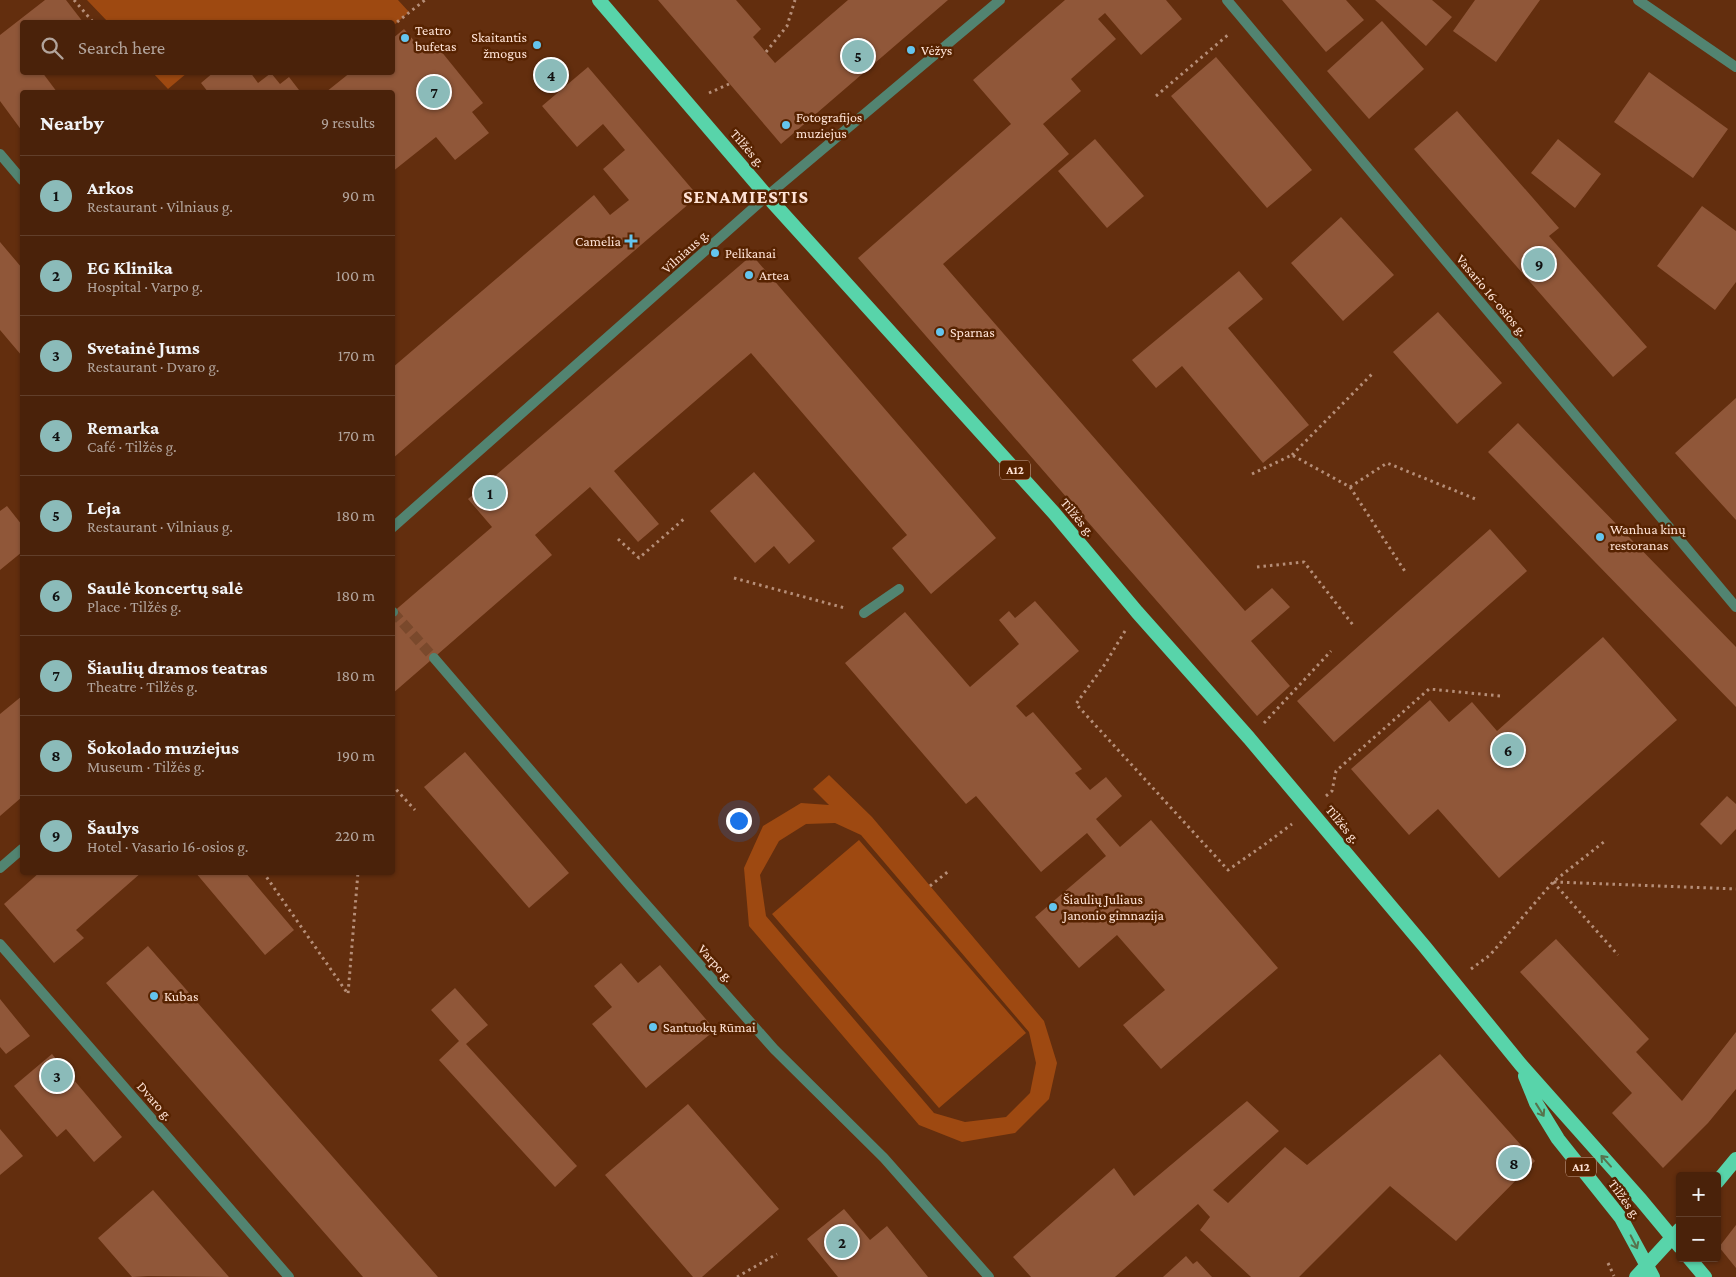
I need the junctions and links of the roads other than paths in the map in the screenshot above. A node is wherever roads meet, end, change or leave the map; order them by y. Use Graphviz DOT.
graph roads {
  1 [pos="599,0"];
  2 [pos="1000,0"];
  3 [pos="1226,0"];
  4 [pos="1638,0"];
  5 [pos="1736,68"];
  6 [pos="0,154"];
  7 [pos="20,178"];
  8 [pos="767,196"];
  9 [pos="395,525"];
  10 [pos="899,589"];
  11 [pos="1736,607"];
  12 [pos="864,613"];
  13 [pos="434,658"];
  14 [pos="20,851"];
  15 [pos="0,868"];
  16 [pos="0,944"];
  17 [pos="1521,1066"];
  18 [pos="1736,1159"];
  19 [pos="1721,1177"];
  20 [pos="1676,1237"];
  21 [pos="1676,1239"];
  22 [pos="1692,1262"];
  23 [pos="1649,1272"];
  24 [pos="289,1277"];
  25 [pos="989,1277"];
  26 [pos="1636,1277"];
  27 [pos="1705,1277"];
  1 -- 8 [label="highway, Tilžės g. / A12"];
  2 -- 8 [label="street, Vilniaus g."];
  3 -- 11 [label="street, Vasario 16-osios g."];
  4 -- 5 [label="street"];
  6 -- 7 [label="street"];
  8 -- 9 [label="street, Vilniaus g."];
  8 -- 17 [label="highway, Tilžės g. / A12"];
  10 -- 12 [label="street"];
  13 -- 25 [label="street, Varpo g."];
  14 -- 15 [label="street"];
  16 -- 24 [label="street, Dvaro g."];
  20 -- 17 [label="highway, Tilžės g. / A12, one-way"];
  17 -- 23 [label="highway, Tilžės g. / A12, one-way"];
  18 -- 19 [label="highway"];
  21 -- 23 [label="highway"];
  22 -- 27 [label="highway"];
  23 -- 26 [label="highway"];
}
